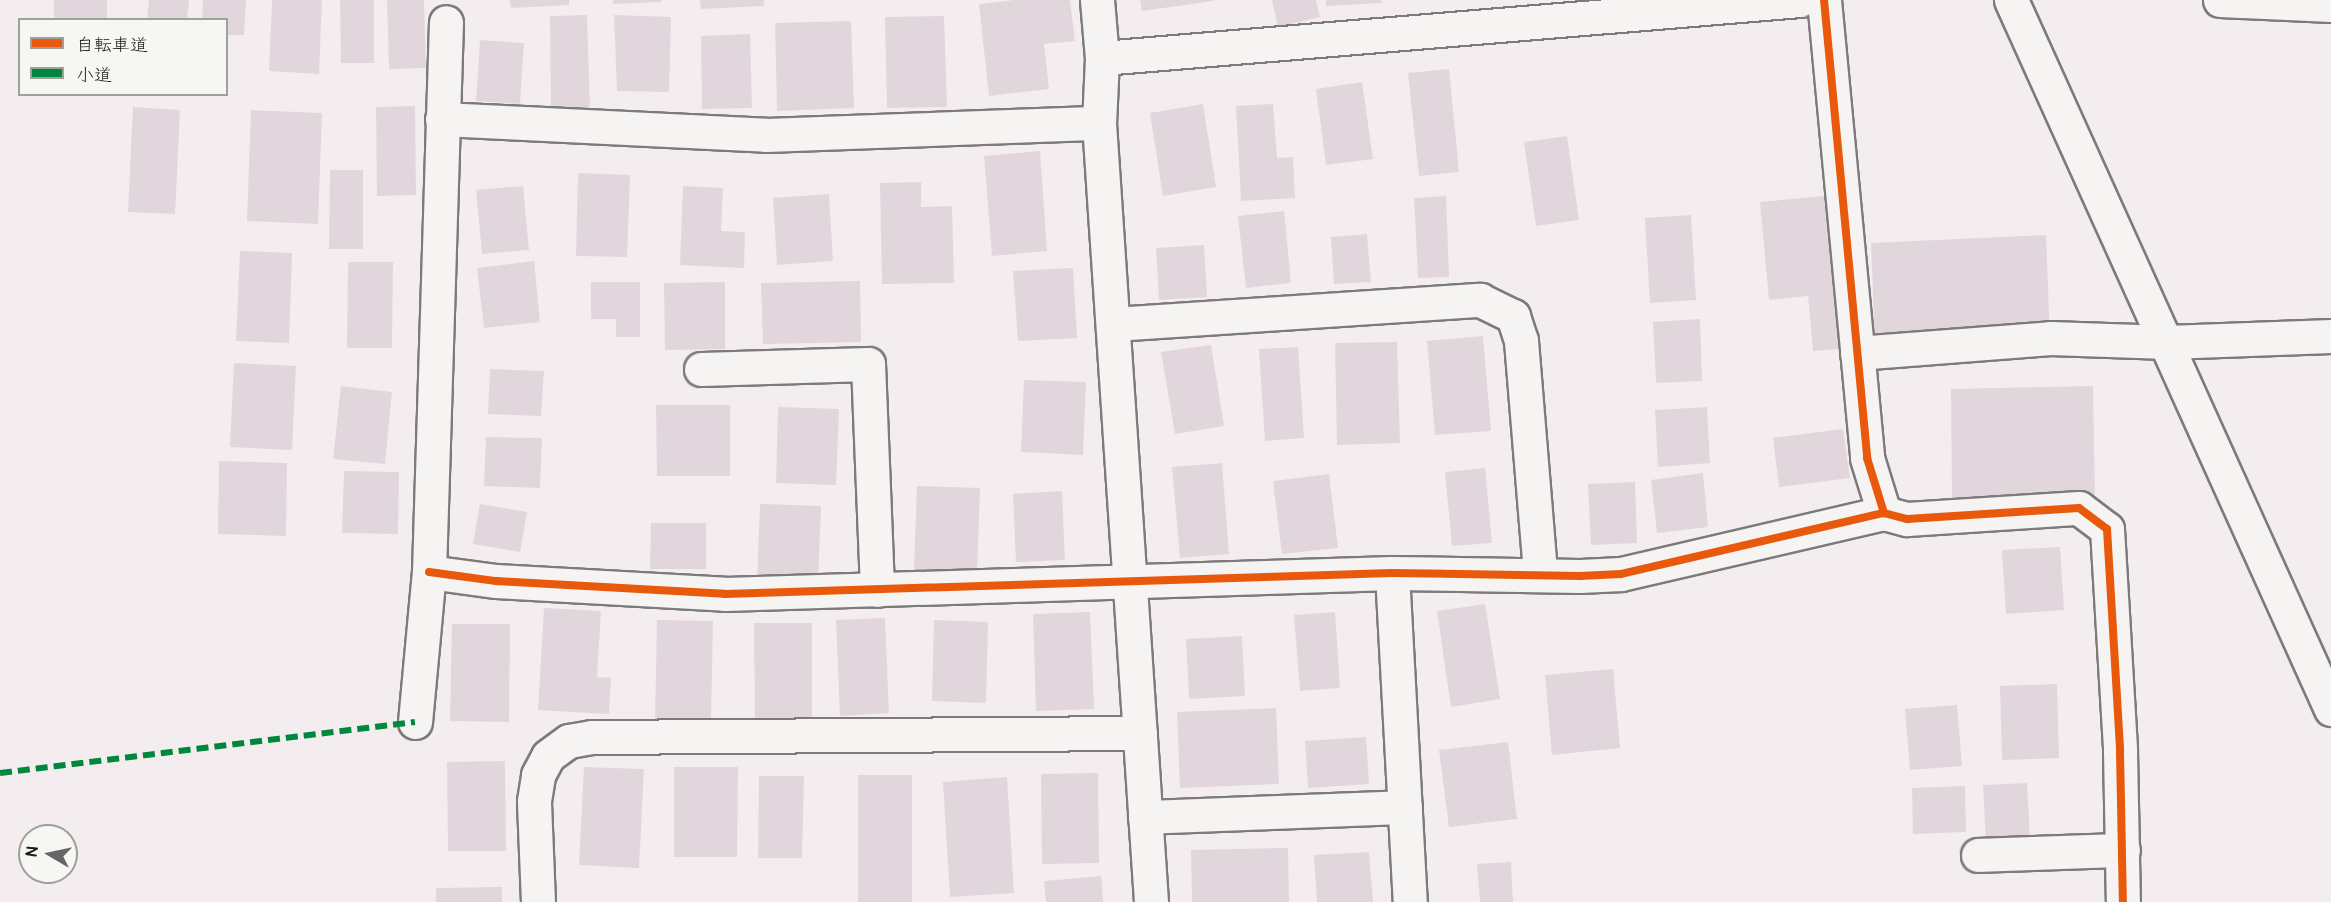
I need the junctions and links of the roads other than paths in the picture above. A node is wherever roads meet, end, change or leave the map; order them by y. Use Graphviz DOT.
graph roads {
  1 [pos="1098,0"];
  2 [pos="1800,0"];
  3 [pos="1824,0"];
  4 [pos="2011,0"];
  5 [pos="2220,0"];
  6 [pos="2331,5"];
  7 [pos="446,22"];
  8 [pos="1102,58"];
  9 [pos="442,119"];
  10 [pos="1100,123"];
  11 [pos="1114,324"];
  12 [pos="2331,336"];
  13 [pos="2167,342"];
  14 [pos="1857,353"];
  15 [pos="701,369"];
  16 [pos="1884,513"];
  17 [pos="429,572"];
  18 [pos="1392,573"];
  19 [pos="1540,574"];
  20 [pos="1132,584"];
  21 [pos="877,590"];
  22 [pos="2331,709"];
  23 [pos="415,722"];
  24 [pos="1140,733"];
  25 [pos="1405,807"];
  26 [pos="1145,817"];
  27 [pos="2123,850"];
  28 [pos="1978,855"];
  29 [pos="538,902"];
  30 [pos="1150,902"];
  31 [pos="1410,902"];
  32 [pos="2123,902"];
  1 -- 8 [label="street"];
  2 -- 8 [label="street"];
  3 -- 14 [label="street"];
  4 -- 13 [label="street"];
  5 -- 6 [label="street"];
  7 -- 9 [label="street"];
  8 -- 10 [label="street"];
  9 -- 10 [label="street"];
  9 -- 17 [label="street"];
  10 -- 11 [label="street"];
  11 -- 19 [label="street"];
  11 -- 20 [label="street"];
  12 -- 13 [label="street"];
  13 -- 14 [label="street"];
  13 -- 22 [label="street"];
  14 -- 16 [label="street"];
  15 -- 21 [label="street"];
  16 -- 19 [label="street"];
  16 -- 27 [label="street"];
  17 -- 21 [label="street"];
  17 -- 23 [label="street"];
  18 -- 19 [label="street"];
  18 -- 20 [label="street"];
  18 -- 25 [label="street"];
  20 -- 21 [label="street"];
  20 -- 24 [label="street"];
  24 -- 26 [label="street"];
  24 -- 29 [label="street"];
  25 -- 26 [label="street"];
  25 -- 31 [label="street"];
  26 -- 30 [label="street"];
  27 -- 28 [label="street"];
  27 -- 32 [label="street"];
}
